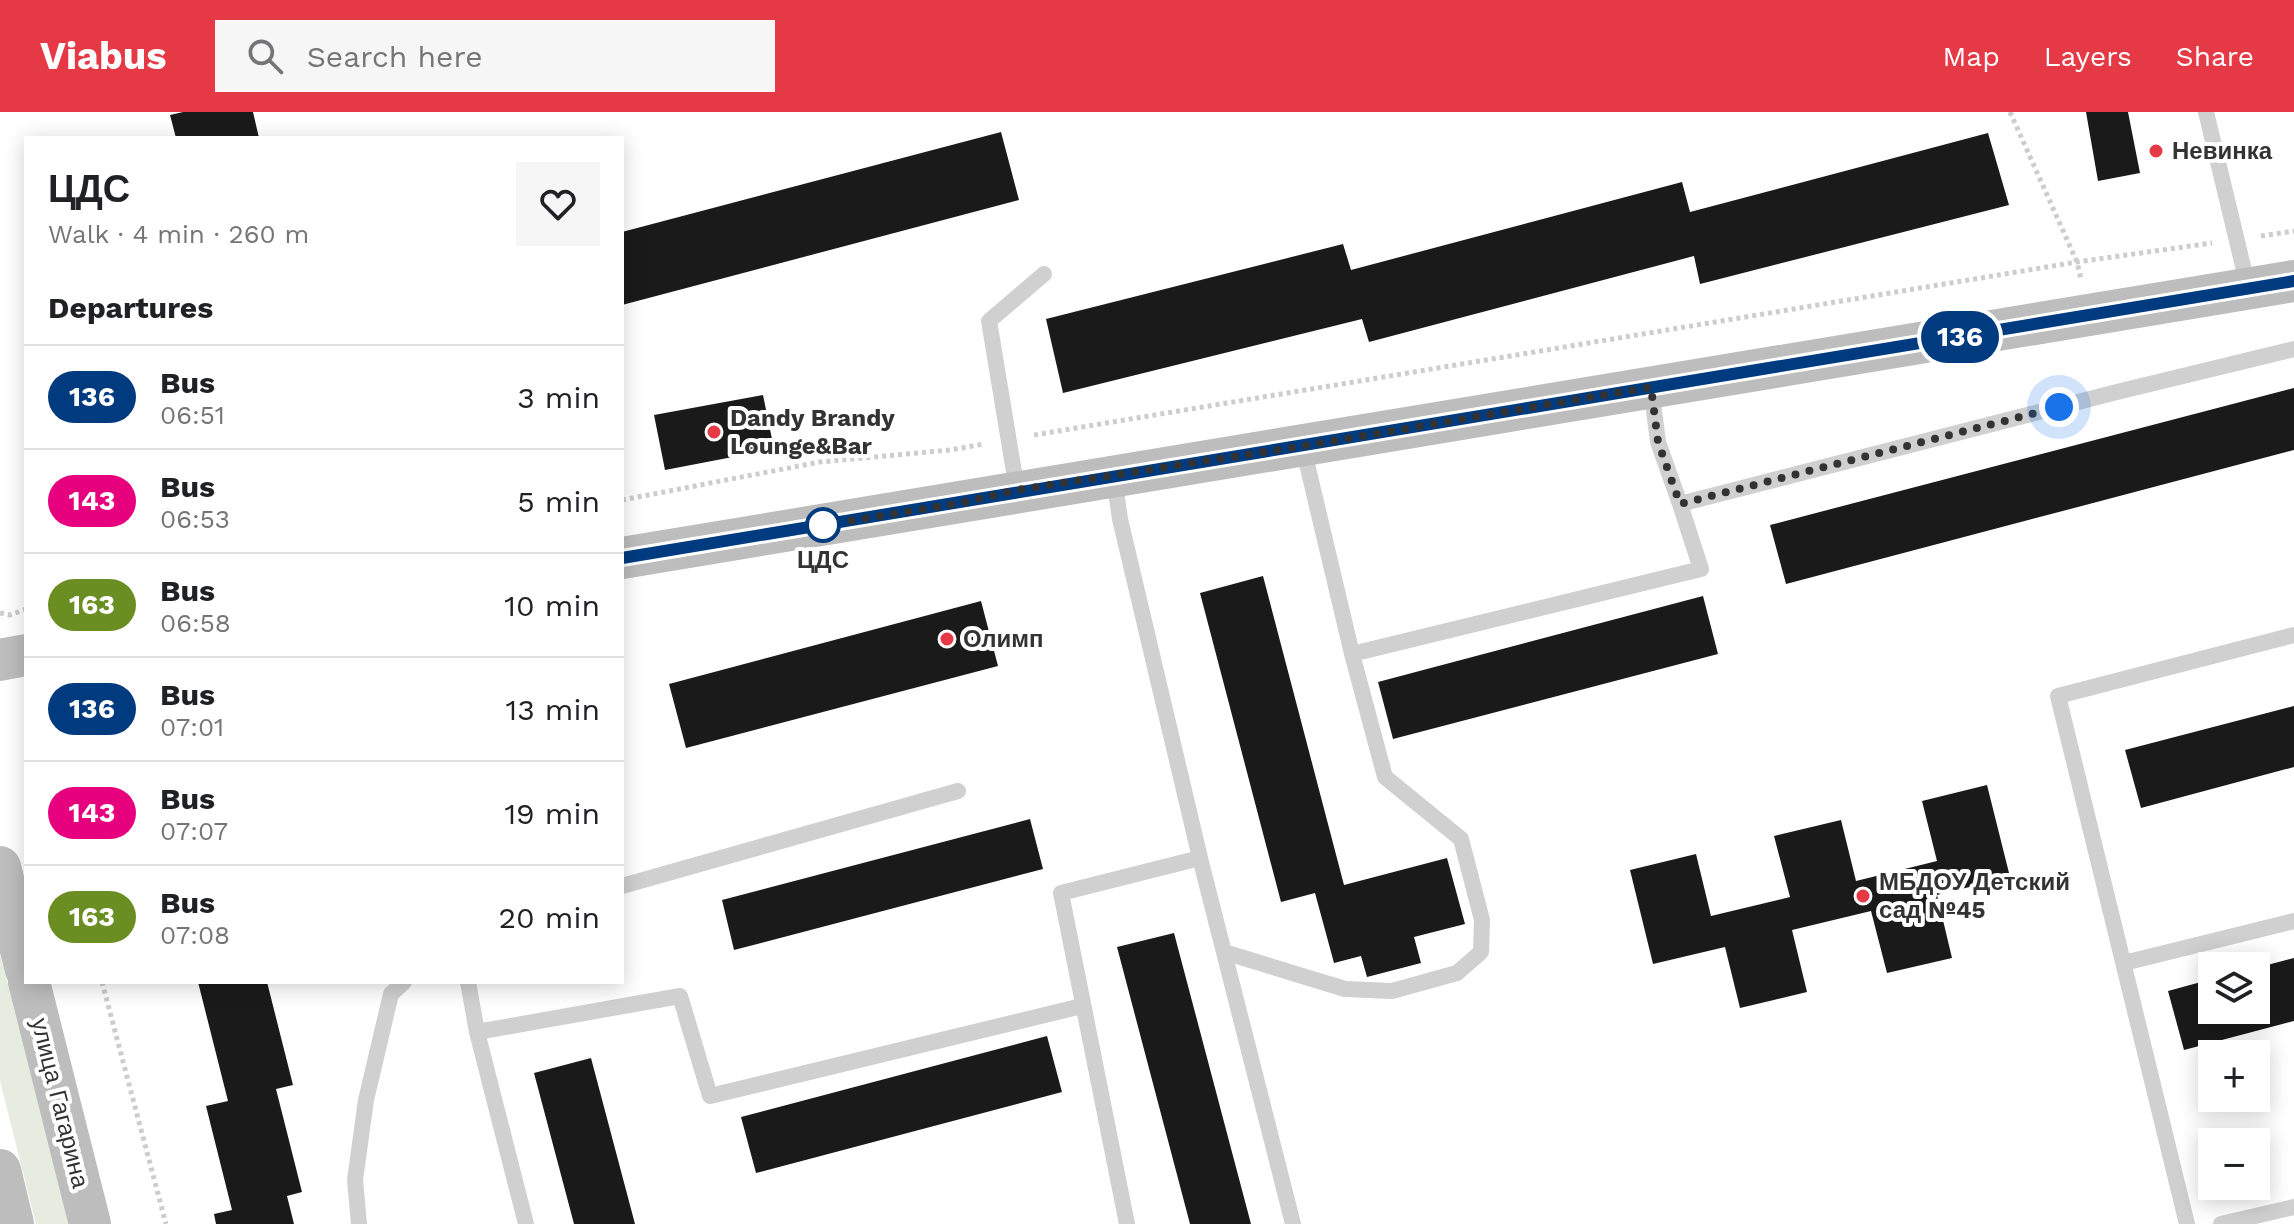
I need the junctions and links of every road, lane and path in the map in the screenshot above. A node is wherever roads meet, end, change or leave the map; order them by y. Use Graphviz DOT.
graph roads {
  1 [pos="2010,112"];
  2 [pos="2206,112"];
  3 [pos="2294,231"];
  4 [pos="2238,240"];
  5 [pos="2077,262"];
  6 [pos="1044,274"];
  7 [pos="2294,281"];
  8 [pos="2248,288"];
  9 [pos="2294,349"];
  10 [pos="1651,387"];
  11 [pos="1007,440"];
  12 [pos="1303,446"];
  13 [pos="1113,476"];
  14 [pos="1017,490"];
  15 [pos="624,500"];
  16 [pos="1680,504"];
  17 [pos="624,558"];
  18 [pos="24,610"];
  19 [pos="0,613"];
  20 [pos="2294,635"];
  21 [pos="1352,654"];
  22 [pos="24,655"];
  23 [pos="0,660"];
  24 [pos="958,791"];
  25 [pos="1200,858"];
  26 [pos="0,867"];
  27 [pos="624,885"];
  28 [pos="2294,921"];
  29 [pos="1224,952"];
  30 [pos="24,962"];
  31 [pos="2124,963"];
  32 [pos="30,984"];
  33 [pos="103,984"];
  34 [pos="402,984"];
  35 [pos="468,984"];
  36 [pos="1082,1006"];
  37 [pos="477,1032"];
  38 [pos="0,1170"];
  39 [pos="2294,1207"];
  40 [pos="13,1224"];
  41 [pos="90,1224"];
  42 [pos="166,1224"];
  43 [pos="359,1224"];
  44 [pos="526,1224"];
  45 [pos="1127,1224"];
  46 [pos="1293,1224"];
  47 [pos="2187,1224"];
  48 [pos="2221,1224"];
  1 -- 5 [label="path"];
  2 -- 4 [label="lane"];
  3 -- 4 [label="path"];
  4 -- 5 [label="path"];
  4 -- 8 [label="lane"];
  5 -- 11 [label="path"];
  6 -- 11 [label="lane"];
  7 -- 8 [label="main road"];
  8 -- 10 [label="main road"];
  9 -- 16 [label="lane"];
  10 -- 12 [label="main road"];
  10 -- 16 [label="lane"];
  11 -- 14 [label="lane"];
  11 -- 15 [label="path"];
  12 -- 13 [label="main road"];
  12 -- 21 [label="lane"];
  13 -- 14 [label="main road"];
  13 -- 25 [label="lane"];
  14 -- 17 [label="main road"];
  16 -- 21 [label="lane"];
  18 -- 19 [label="path"];
  20 -- 31 [label="lane"];
  21 -- 29 [label="lane"];
  22 -- 23 [label="main road"];
  24 -- 27 [label="lane"];
  25 -- 29 [label="lane"];
  25 -- 36 [label="lane"];
  26 -- 30 [label="main road"];
  28 -- 31 [label="lane"];
  29 -- 46 [label="lane"];
  31 -- 47 [label="lane"];
  32 -- 41 [label="main road, улица Гагарина"];
  33 -- 42 [label="path"];
  34 -- 43 [label="lane"];
  35 -- 37 [label="lane"];
  36 -- 37 [label="lane"];
  36 -- 45 [label="lane"];
  37 -- 44 [label="lane"];
  38 -- 40 [label="main road"];
  39 -- 48 [label="lane"];
}
